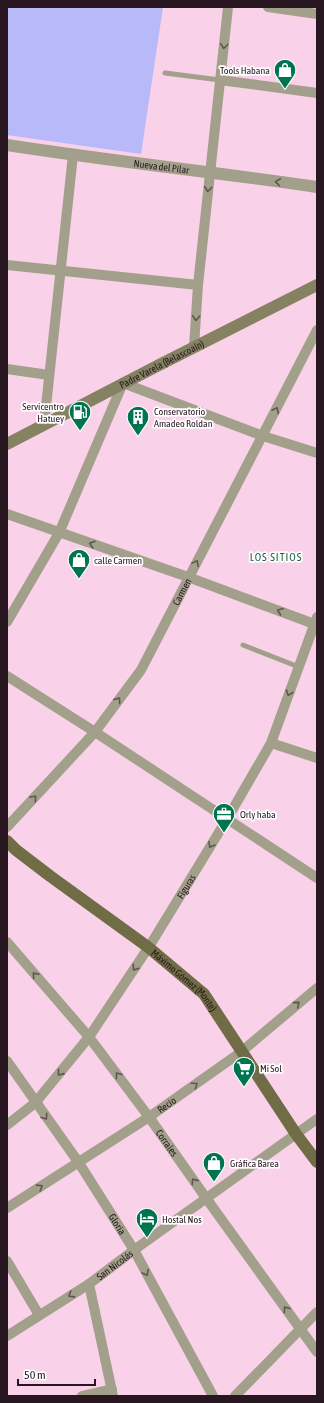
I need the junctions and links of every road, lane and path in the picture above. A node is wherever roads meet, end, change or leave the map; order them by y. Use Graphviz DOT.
graph roads {
  1 [pos="228,7"];
  2 [pos="268,7"];
  3 [pos="317,14"];
  4 [pos="164,73"];
  5 [pos="220,80"];
  6 [pos="317,93"];
  7 [pos="7,145"];
  8 [pos="73,155"];
  9 [pos="210,172"];
  10 [pos="317,187"];
  11 [pos="7,265"];
  12 [pos="60,271"];
  13 [pos="198,285"];
  14 [pos="317,285"];
  15 [pos="317,330"];
  16 [pos="194,347"];
  17 [pos="7,369"];
  18 [pos="49,375"];
  19 [pos="123,383"];
  20 [pos="44,425"];
  21 [pos="263,436"];
  22 [pos="7,444"];
  23 [pos="317,453"];
  24 [pos="7,514"];
  25 [pos="59,533"];
  26 [pos="188,577"];
  27 [pos="7,622"];
  28 [pos="316,622"];
  29 [pos="243,645"];
  30 [pos="299,667"];
  31 [pos="7,676"];
  32 [pos="95,732"];
  33 [pos="271,743"];
  34 [pos="317,758"];
  35 [pos="227,819"];
  36 [pos="7,827"];
  37 [pos="7,841"];
  38 [pos="317,878"];
  39 [pos="7,942"];
  40 [pos="148,947"];
  41 [pos="317,988"];
  42 [pos="89,1037"];
  43 [pos="241,1052"];
  44 [pos="7,1062"];
  45 [pos="35,1103"];
  46 [pos="149,1117"];
  47 [pos="317,1118"];
  48 [pos="7,1125"];
  49 [pos="296,1134"];
  50 [pos="317,1162"];
  51 [pos="79,1163"];
  52 [pos="206,1198"];
  53 [pos="7,1208"];
  54 [pos="134,1250"];
  55 [pos="7,1261"];
  56 [pos="89,1284"];
  57 [pos="317,1312"];
  58 [pos="39,1315"];
  59 [pos="301,1329"];
  60 [pos="7,1336"];
  61 [pos="317,1352"];
  62 [pos="112,1392"];
  63 [pos="82,1396"];
  64 [pos="213,1396"];
  65 [pos="235,1396"];
  1 -- 5 [label="street, one-way"];
  2 -- 3 [label="street"];
  4 -- 5 [label="lane"];
  5 -- 6 [label="street"];
  5 -- 9 [label="street"];
  7 -- 8 [label="street, Nueva del Pilar"];
  8 -- 9 [label="street, Nueva del Pilar"];
  8 -- 12 [label="street"];
  10 -- 9 [label="street, Nueva del Pilar, one-way"];
  9 -- 13 [label="street, one-way"];
  11 -- 12 [label="street"];
  12 -- 13 [label="street"];
  12 -- 18 [label="street"];
  13 -- 16 [label="street, one-way"];
  14 -- 16 [label="main road, Padre Varela (Belascoaín)"];
  21 -- 15 [label="street, Carmen, one-way"];
  16 -- 19 [label="main road, Padre Varela (Belascoaín)"];
  17 -- 18 [label="street"];
  18 -- 20 [label="street"];
  19 -- 20 [label="main road, Padre Varela (Belascoaín)"];
  19 -- 21 [label="street"];
  19 -- 25 [label="street"];
  20 -- 22 [label="main road, Padre Varela (Belascoaín)"];
  21 -- 23 [label="street"];
  26 -- 21 [label="street, Carmen, one-way"];
  24 -- 25 [label="street"];
  26 -- 25 [label="street, one-way"];
  25 -- 27 [label="street"];
  28 -- 26 [label="street, one-way"];
  32 -- 26 [label="street, Carmen, one-way"];
  28 -- 30 [label="street, Figuras"];
  29 -- 30 [label="lane"];
  30 -- 33 [label="street, Figuras, one-way"];
  31 -- 32 [label="street"];
  32 -- 35 [label="street"];
  36 -- 32 [label="street, Carmen, one-way"];
  33 -- 34 [label="street"];
  33 -- 35 [label="street, Figuras"];
  35 -- 38 [label="street"];
  35 -- 40 [label="street, Figuras, one-way"];
  37 -- 40 [label="main road, Máximo Gómez (Monte)"];
  42 -- 39 [label="street, Corrales, one-way"];
  40 -- 42 [label="street, Figuras, one-way"];
  40 -- 43 [label="main road, Máximo Gómez (Monte)"];
  43 -- 41 [label="street, Recio, one-way"];
  42 -- 45 [label="street, Figuras, one-way"];
  46 -- 42 [label="street, Corrales, one-way"];
  46 -- 43 [label="street, Recio, one-way"];
  43 -- 49 [label="main road, Máximo Gómez (Monte)"];
  44 -- 45 [label="street, Gloria"];
  45 -- 48 [label="street, Figuras"];
  45 -- 51 [label="street, Gloria, one-way"];
  46 -- 51 [label="street, Recio"];
  52 -- 46 [label="street, Corrales, one-way"];
  47 -- 49 [label="street, San Nicolás"];
  49 -- 50 [label="main road, Máximo Gómez (Monte)"];
  49 -- 52 [label="street, San Nicolás"];
  53 -- 51 [label="street, Recio, one-way"];
  51 -- 54 [label="street, Gloria"];
  52 -- 54 [label="street, San Nicolás"];
  59 -- 52 [label="street, Corrales, one-way"];
  54 -- 56 [label="street, San Nicolás"];
  54 -- 64 [label="street, Gloria, one-way"];
  55 -- 58 [label="street"];
  56 -- 58 [label="street, San Nicolás, one-way"];
  56 -- 62 [label="street"];
  57 -- 59 [label="street"];
  58 -- 60 [label="street, San Nicolás"];
  59 -- 61 [label="street, Corrales"];
  59 -- 65 [label="street"];
  62 -- 63 [label="street"];
}
